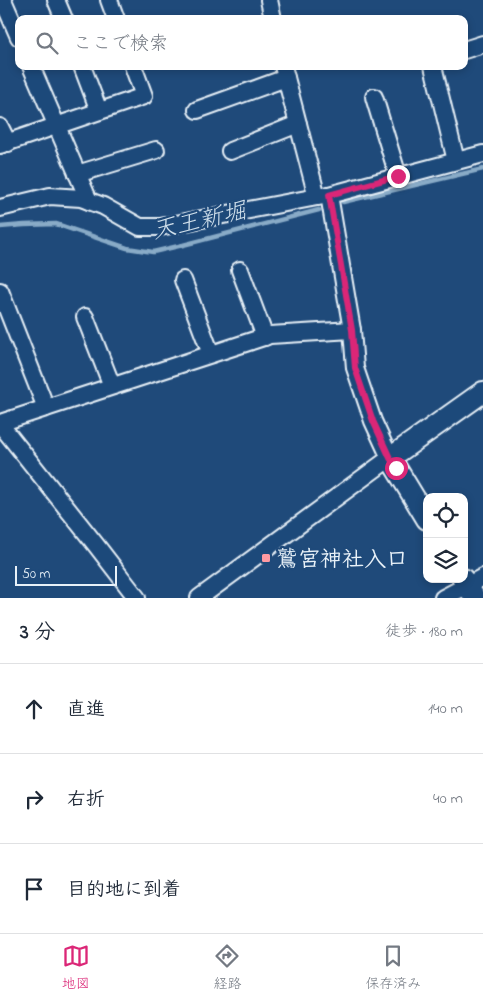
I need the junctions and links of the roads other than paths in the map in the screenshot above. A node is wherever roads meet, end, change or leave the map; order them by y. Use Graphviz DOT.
graph roads {
  1 [pos="56,0"];
  2 [pos="109,0"];
  3 [pos="269,0"];
  4 [pos="7,3"];
  5 [pos="62,15"];
  6 [pos="115,15"];
  7 [pos="272,15"];
  8 [pos="15,26"];
  9 [pos="483,44"];
  10 [pos="468,49"];
  11 [pos="33,70"];
  12 [pos="84,70"];
  13 [pos="134,70"];
  14 [pos="434,70"];
  15 [pos="285,72"];
  16 [pos="374,97"];
  17 [pos="197,110"];
  18 [pos="99,111"];
  19 [pos="298,124"];
  20 [pos="56,126"];
  21 [pos="0,127"];
  22 [pos="4,144"];
  23 [pos="156,150"];
  24 [pos="230,151"];
  25 [pos="483,154"];
  26 [pos="456,160"];
  27 [pos="77,174"];
  28 [pos="398,176"];
  29 [pos="323,196"];
  30 [pos="89,201"];
  31 [pos="0,208"];
  32 [pos="240,270"];
  33 [pos="183,280"];
  34 [pos="0,291"];
  35 [pos="84,317"];
  36 [pos="352,330"];
  37 [pos="265,337"];
  38 [pos="211,354"];
  39 [pos="112,386"];
  40 [pos="483,392"];
  41 [pos="46,408"];
  42 [pos="0,423"];
  43 [pos="390,458"];
  44 [pos="423,512"];
  45 [pos="472,585"];
  46 [pos="137,598"];
  47 [pos="198,598"];
  48 [pos="443,598"];
  1 -- 5 [label="street"];
  2 -- 6 [label="street"];
  3 -- 7 [label="street"];
  4 -- 8 [label="street"];
  9 -- 10 [label="street"];
  11 -- 20 [label="street"];
  12 -- 18 [label="street"];
  13 -- 18 [label="street"];
  14 -- 26 [label="street"];
  15 -- 17 [label="street"];
  15 -- 19 [label="street"];
  16 -- 28 [label="street"];
  18 -- 20 [label="street"];
  19 -- 24 [label="street"];
  19 -- 29 [label="street"];
  20 -- 22 [label="street"];
  20 -- 27 [label="street"];
  21 -- 22 [label="street"];
  23 -- 27 [label="street"];
  25 -- 26 [label="street"];
  26 -- 28 [label="street"];
  27 -- 30 [label="street"];
  28 -- 29 [label="street"];
  29 -- 30 [label="street"];
  29 -- 36 [label="street"];
  30 -- 31 [label="street"];
  32 -- 37 [label="street"];
  33 -- 38 [label="street"];
  34 -- 41 [label="street"];
  35 -- 39 [label="street"];
  36 -- 37 [label="street"];
  36 -- 43 [label="street"];
  37 -- 38 [label="street"];
  38 -- 39 [label="street"];
  39 -- 41 [label="street"];
  40 -- 43 [label="main road"];
  41 -- 42 [label="street"];
  42 -- 46 [label="street"];
  43 -- 44 [label="main road"];
  43 -- 47 [label="street"];
  45 -- 48 [label="street"];
}
